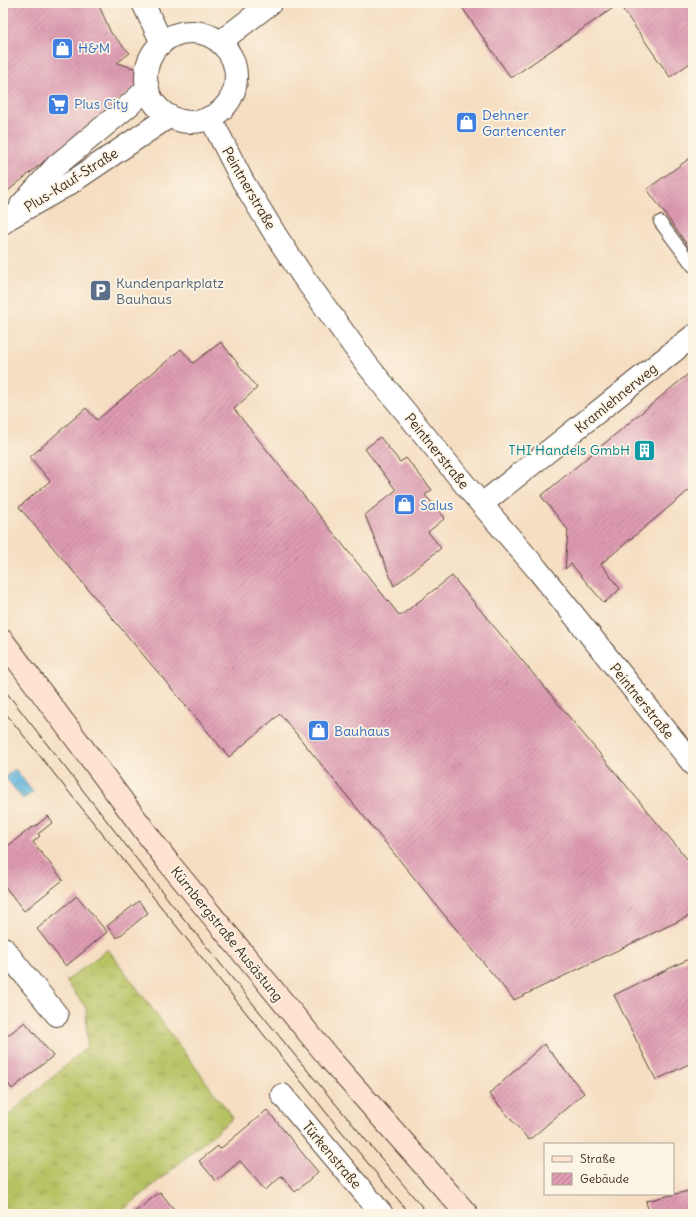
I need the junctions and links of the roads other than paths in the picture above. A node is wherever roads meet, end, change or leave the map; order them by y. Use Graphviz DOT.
graph roads {
  1 [pos="143,3"];
  2 [pos="271,3"];
  3 [pos="220,42"];
  4 [pos="162,43"];
  5 [pos="148,88"];
  6 [pos="170,116"];
  7 [pos="210,117"];
  8 [pos="6,220"];
  9 [pos="660,222"];
  10 [pos="693,266"];
  11 [pos="693,336"];
  12 [pos="482,504"];
  13 [pos="3,641"];
  14 [pos="693,764"];
  15 [pos="3,948"];
  16 [pos="57,1015"];
  17 [pos="282,1095"];
  18 [pos="442,1186"];
  19 [pos="382,1214"];
  20 [pos="458,1214"];
  21 [pos="467,1214"];
  1 -- 4 [label="street"];
  2 -- 3 [label="street"];
  3 -- 4 [label="street"];
  3 -- 7 [label="street"];
  4 -- 5 [label="street"];
  5 -- 6 [label="street"];
  5 -- 8 [label="street, Plus-Kauf-Straße"];
  6 -- 7 [label="street"];
  6 -- 8 [label="street, Plus-Kauf-Straße"];
  7 -- 12 [label="street, Peintnerstraße"];
  9 -- 10 [label="lane"];
  11 -- 12 [label="street, Kramlehnerweg"];
  12 -- 14 [label="street, Peintnerstraße"];
  13 -- 18 [label="main road, Kürnbergstraße Ausästung"];
  15 -- 16 [label="street"];
  17 -- 19 [label="street, Türkenstraße"];
  18 -- 20 [label="street"];
  18 -- 21 [label="main road, Kürnbergstraße Ausästung"];
}
